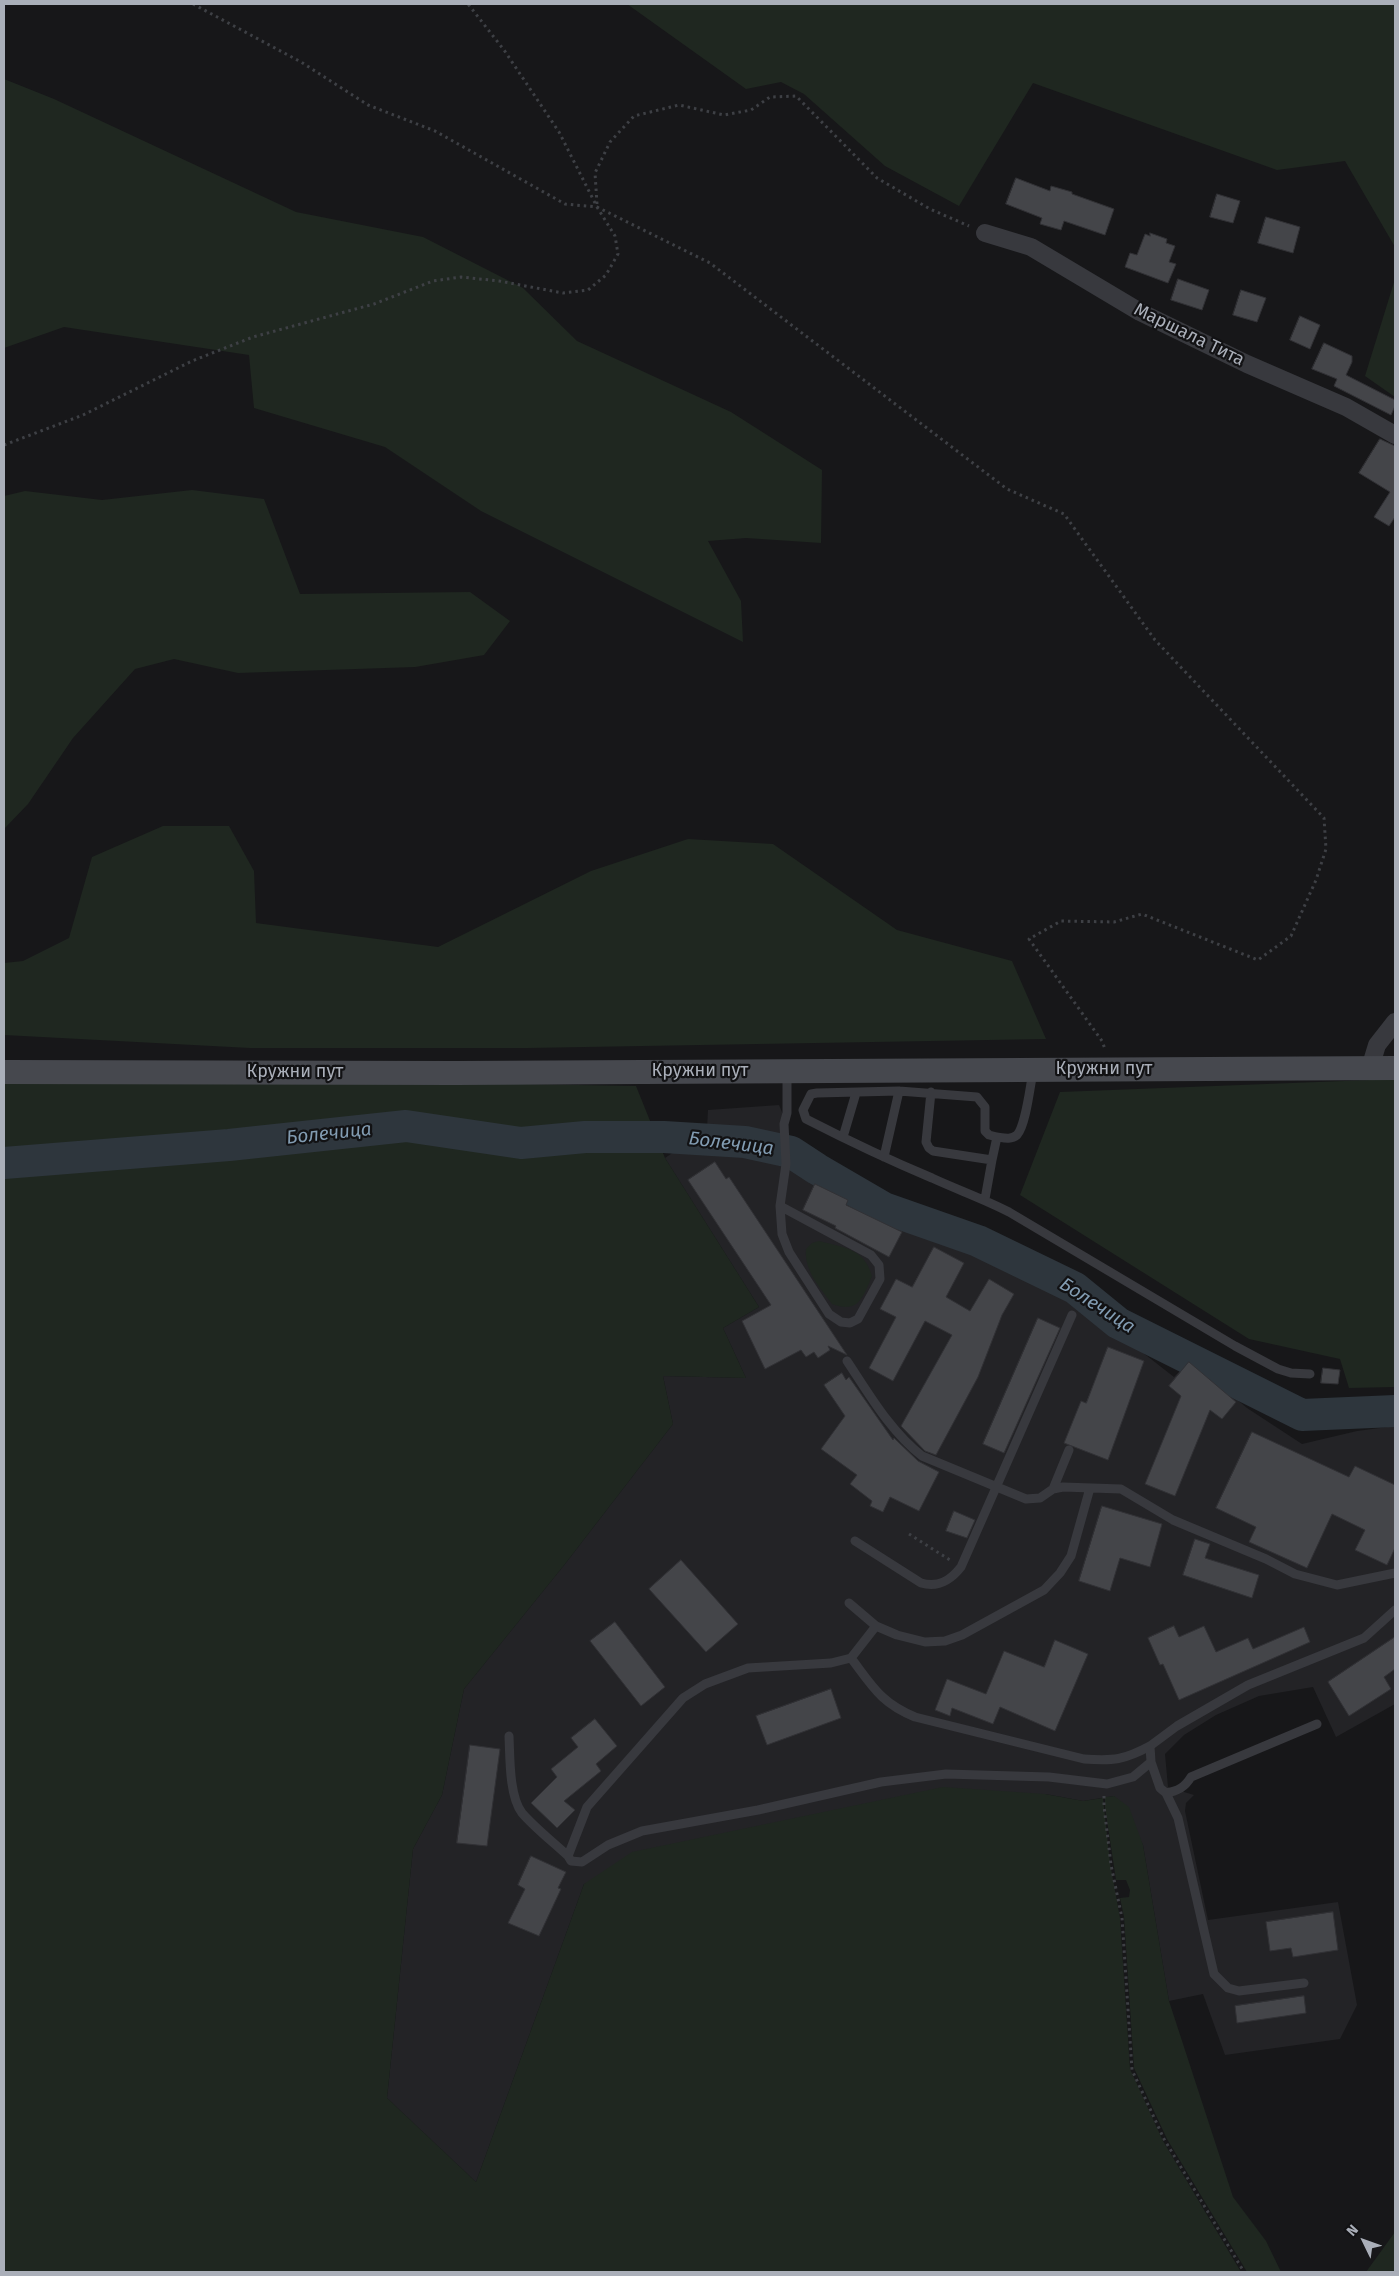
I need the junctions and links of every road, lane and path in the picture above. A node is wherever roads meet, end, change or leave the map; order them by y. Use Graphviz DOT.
graph roads {
  1 [pos="193,4"];
  2 [pos="468,4"];
  3 [pos="597,207"];
  4 [pos="985,234"];
  5 [pos="1395,435"];
  6 [pos="4,445"];
  7 [pos="1395,1022"];
  8 [pos="1370,1068"];
  9 [pos="1395,1068"];
  10 [pos="787,1070"];
  11 [pos="1033,1070"];
  12 [pos="1112,1070"];
  13 [pos="4,1072"];
  14 [pos="899,1091"];
  15 [pos="931,1092"];
  16 [pos="856,1093"];
  17 [pos="997,1137"];
  18 [pos="843,1138"];
  19 [pos="884,1157"];
  20 [pos="992,1160"];
  21 [pos="984,1199"];
  22 [pos="780,1206"];
  23 [pos="1072,1315"];
  24 [pos="847,1361"];
  25 [pos="1310,1374"];
  26 [pos="1069,1450"];
  27 [pos="997,1487"];
  28 [pos="1090,1488"];
  29 [pos="1053,1489"];
  30 [pos="908,1534"];
  31 [pos="855,1541"];
  32 [pos="961,1567"];
  33 [pos="1395,1573"];
  34 [pos="849,1604"];
  35 [pos="1395,1610"];
  36 [pos="876,1626"];
  37 [pos="851,1658"];
  38 [pos="1317,1724"];
  39 [pos="509,1736"];
  40 [pos="1150,1746"];
  41 [pos="1152,1762"];
  42 [pos="1107,1784"];
  43 [pos="1166,1793"];
  44 [pos="568,1856"];
  45 [pos="1304,1983"];
  46 [pos="1244,2272"];
  1 -- 3 [label="path"];
  2 -- 3 [label="path"];
  3 -- 4 [label="path"];
  3 -- 6 [label="path"];
  3 -- 12 [label="path"];
  4 -- 5 [label="street, Маршала Тита"];
  7 -- 8 [label="street"];
  8 -- 9 [label="main road, Кружни пут"];
  8 -- 12 [label="main road, Кружни пут"];
  10 -- 11 [label="main road, Кружни пут"];
  10 -- 13 [label="main road, Кружни пут"];
  10 -- 22 [label="lane"];
  11 -- 12 [label="main road, Кружни пут"];
  11 -- 17 [label="lane"];
  14 -- 15 [label="lane"];
  14 -- 16 [label="lane"];
  14 -- 19 [label="lane"];
  15 -- 17 [label="lane"];
  15 -- 20 [label="lane"];
  16 -- 18 [label="lane"];
  16 -- 18 [label="lane"];
  17 -- 20 [label="lane"];
  18 -- 19 [label="lane"];
  19 -- 21 [label="lane"];
  20 -- 21 [label="lane"];
  21 -- 25 [label="lane"];
  22 -- 22 [label="lane"];
  23 -- 27 [label="lane"];
  24 -- 27 [label="lane"];
  26 -- 29 [label="lane"];
  27 -- 29 [label="lane"];
  27 -- 32 [label="lane"];
  28 -- 29 [label="lane"];
  28 -- 33 [label="lane"];
  28 -- 36 [label="lane"];
  30 -- 32 [label="path"];
  31 -- 32 [label="lane"];
  34 -- 36 [label="lane"];
  35 -- 40 [label="lane"];
  36 -- 37 [label="lane"];
  37 -- 40 [label="lane"];
  37 -- 44 [label="lane"];
  38 -- 43 [label="lane"];
  39 -- 44 [label="lane"];
  40 -- 41 [label="lane"];
  41 -- 42 [label="lane"];
  41 -- 43 [label="lane"];
  42 -- 44 [label="lane"];
  42 -- 46 [label="path"];
  43 -- 45 [label="lane"];
}
